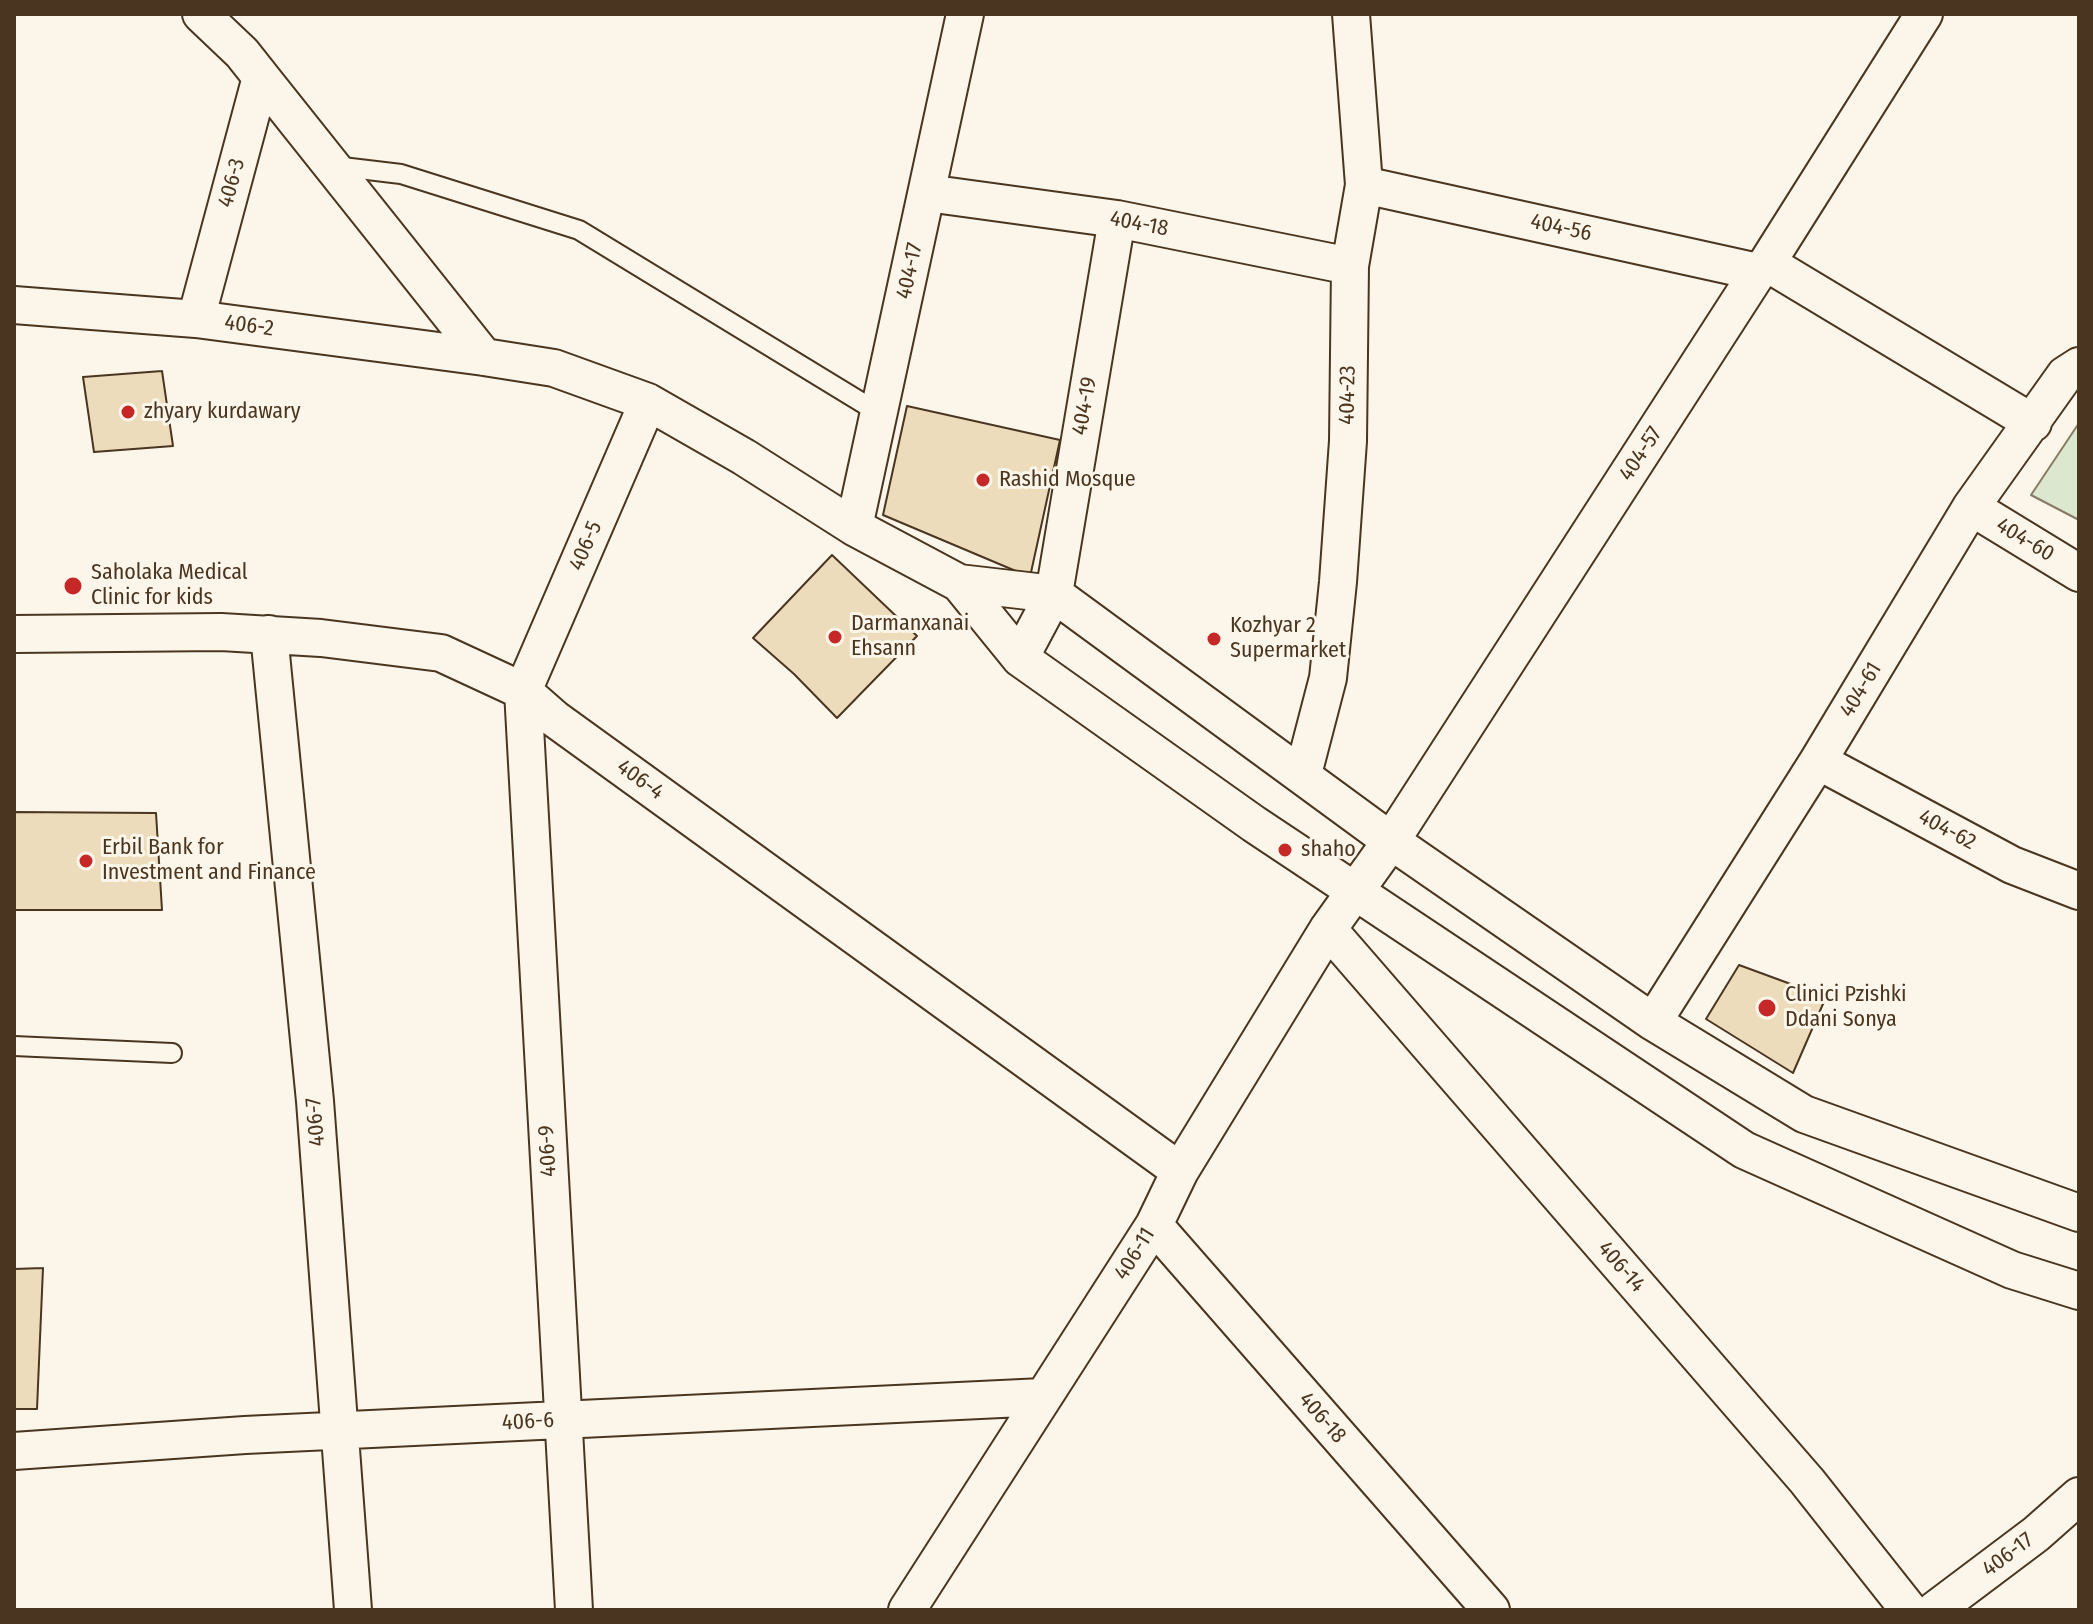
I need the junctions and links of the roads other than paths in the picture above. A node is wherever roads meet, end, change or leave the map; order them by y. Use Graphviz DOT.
graph roads {
  1 [pos="201,14"];
  2 [pos="240,14"];
  3 [pos="965,14"];
  4 [pos="1351,14"];
  5 [pos="1924,14"];
  6 [pos="252,65"];
  7 [pos="331,166"];
  8 [pos="1364,185"];
  9 [pos="927,193"];
  10 [pos="1117,219"];
  11 [pos="1350,266"];
  12 [pos="1763,267"];
  13 [pos="14,305"];
  14 [pos="196,319"];
  15 [pos="484,357"];
  16 [pos="2079,366"];
  17 [pos="648,402"];
  18 [pos="879,413"];
  19 [pos="2033,423"];
  20 [pos="1971,507"];
  21 [pos="854,527"];
  22 [pos="2079,573"];
  23 [pos="959,583"];
  24 [pos="1054,594"];
  25 [pos="14,634"];
  26 [pos="269,634"];
  27 [pos="1020,658"];
  28 [pos="523,691"];
  29 [pos="1818,761"];
  30 [pos="1303,774"];
  31 [pos="1391,841"];
  32 [pos="2079,891"];
  33 [pos="1354,892"];
  34 [pos="1328,929"];
  35 [pos="1653,1022"];
  36 [pos="14,1046"];
  37 [pos="172,1053"];
  38 [pos="1180,1171"];
  39 [pos="2079,1213"];
  40 [pos="1154,1225"];
  41 [pos="2079,1291"];
  42 [pos="1043,1397"];
  43 [pos="563,1421"];
  44 [pos="340,1432"];
  45 [pos="14,1451"];
  46 [pos="2079,1496"];
  47 [pos="1476,1606"];
  48 [pos="353,1610"];
  49 [pos="574,1610"];
  50 [pos="907,1610"];
  51 [pos="1909,1610"];
  52 [pos="1935,1610"];
  1 -- 6 [label="street"];
  2 -- 6 [label="street, 406-3"];
  3 -- 9 [label="street, 404-17"];
  4 -- 8 [label="street, 404-23"];
  5 -- 12 [label="street, 404-57"];
  6 -- 7 [label="street"];
  6 -- 14 [label="street, 406-3"];
  7 -- 15 [label="street"];
  7 -- 18 [label="lane"];
  8 -- 11 [label="street, 404-23"];
  8 -- 12 [label="street, 404-56"];
  9 -- 10 [label="street, 404-18"];
  9 -- 18 [label="street, 404-17"];
  10 -- 11 [label="street, 404-18"];
  10 -- 24 [label="street, 404-19"];
  11 -- 30 [label="street, 404-23"];
  12 -- 19 [label="street, 404-56"];
  12 -- 31 [label="street, 404-57"];
  13 -- 14 [label="street, 406-2"];
  14 -- 15 [label="street, 406-2"];
  15 -- 17 [label="street, 406-2"];
  16 -- 19 [label="street, 404-61"];
  17 -- 21 [label="street, 406-2"];
  17 -- 28 [label="street, 406-5"];
  18 -- 21 [label="street, 404-17"];
  19 -- 20 [label="street, 404-61"];
  20 -- 22 [label="street, 404-60"];
  20 -- 29 [label="street, 404-61"];
  21 -- 23 [label="street, 406-2"];
  23 -- 24 [label="street"];
  23 -- 27 [label="street"];
  24 -- 27 [label="street, 404-19"];
  24 -- 30 [label="street"];
  25 -- 26 [label="street, 406-4"];
  26 -- 28 [label="street, 406-4"];
  26 -- 44 [label="street, 406-7"];
  27 -- 33 [label="street"];
  28 -- 38 [label="street, 406-4"];
  28 -- 43 [label="street, 406-9"];
  29 -- 32 [label="street, 404-62"];
  29 -- 35 [label="street, 404-61"];
  30 -- 31 [label="street"];
  31 -- 33 [label="street, 404-57"];
  31 -- 35 [label="street"];
  33 -- 34 [label="street, 406-11"];
  33 -- 41 [label="street"];
  34 -- 38 [label="street, 406-11"];
  34 -- 51 [label="street, 406-14"];
  35 -- 39 [label="street"];
  36 -- 37 [label="lane"];
  38 -- 40 [label="street, 406-11"];
  40 -- 42 [label="street, 406-11"];
  40 -- 47 [label="street, 406-18"];
  42 -- 43 [label="street, 406-6"];
  42 -- 50 [label="street, 406-11"];
  43 -- 44 [label="street, 406-6"];
  43 -- 49 [label="street, 406-9"];
  44 -- 45 [label="street, 406-6"];
  44 -- 48 [label="street, 406-7"];
  46 -- 52 [label="street, 406-17"];
}
